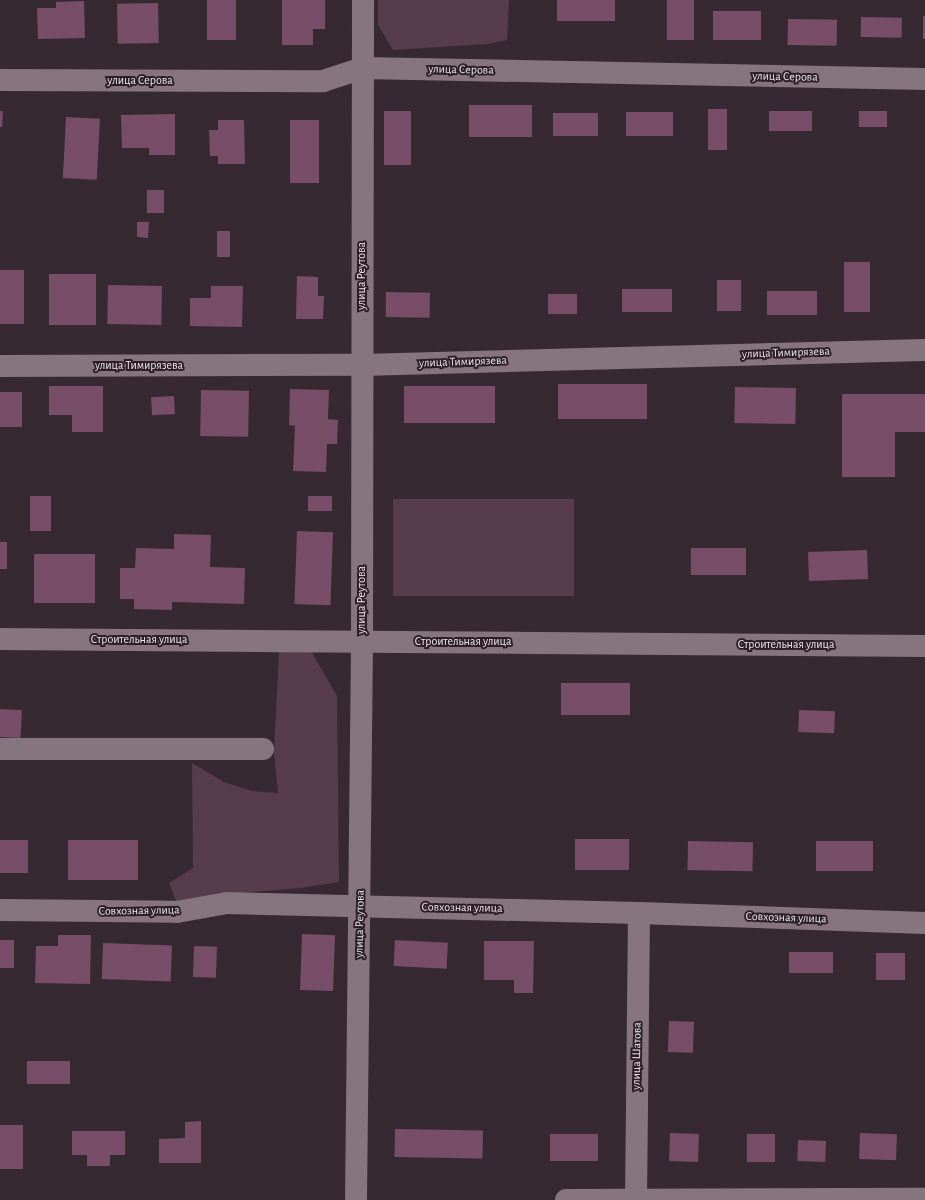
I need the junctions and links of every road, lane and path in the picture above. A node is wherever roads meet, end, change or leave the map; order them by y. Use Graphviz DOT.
graph roads {
  1 [pos="363,0"];
  2 [pos="363,68"];
  3 [pos="0,80"];
  4 [pos="925,80"];
  5 [pos="925,350"];
  6 [pos="362,365"];
  7 [pos="0,366"];
  8 [pos="0,640"];
  9 [pos="362,642"];
  10 [pos="925,646"];
  11 [pos="0,749"];
  12 [pos="263,749"];
  13 [pos="360,906"];
  14 [pos="0,910"];
  15 [pos="639,912"];
  16 [pos="925,923"];
  17 [pos="636,1199"];
  18 [pos="925,1199"];
  19 [pos="356,1200"];
  20 [pos="566,1200"];
  1 -- 2 [label="street, улица Реутова"];
  2 -- 3 [label="street, улица Серова"];
  2 -- 4 [label="street, улица Серова"];
  2 -- 6 [label="street, улица Реутова"];
  5 -- 6 [label="street, улица Тимирязева"];
  6 -- 7 [label="street, улица Тимирязева"];
  6 -- 9 [label="street, улица Реутова"];
  8 -- 9 [label="street, Строительная улица"];
  9 -- 10 [label="street, Строительная улица"];
  9 -- 13 [label="street, улица Реутова"];
  11 -- 12 [label="street"];
  13 -- 14 [label="street, Совхозная улица"];
  13 -- 15 [label="street, Совхозная улица"];
  13 -- 19 [label="street, улица Реутова"];
  15 -- 16 [label="street, Совхозная улица"];
  15 -- 17 [label="street, улица Шатова"];
  17 -- 18 [label="street"];
  17 -- 20 [label="street"];
}
